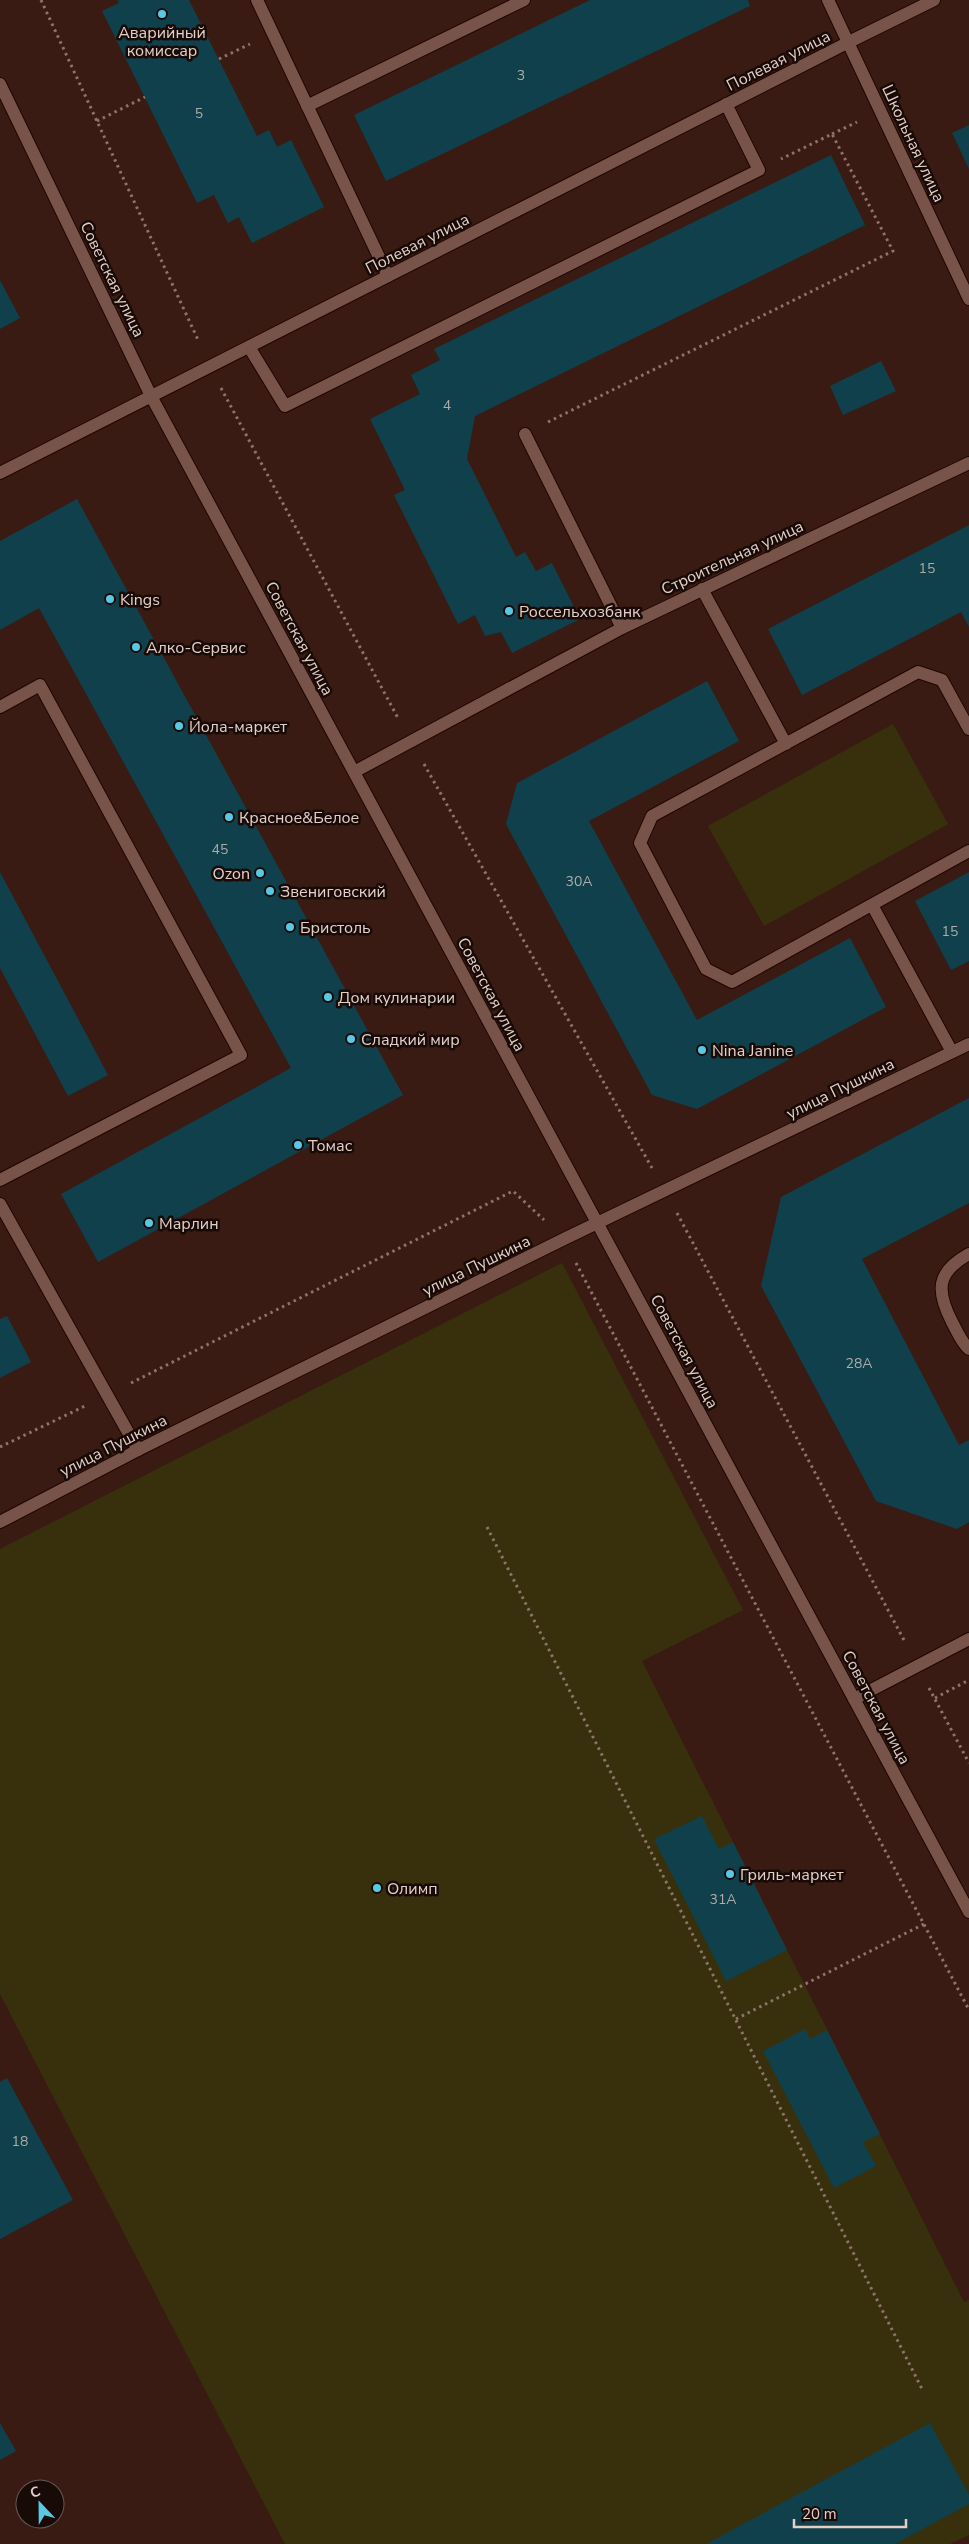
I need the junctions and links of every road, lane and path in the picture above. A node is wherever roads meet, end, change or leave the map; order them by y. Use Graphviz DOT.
graph roads {
  1 [pos="41,0"];
  2 [pos="257,0"];
  3 [pos="524,0"];
  4 [pos="828,0"];
  5 [pos="934,0"];
  6 [pos="273,33"];
  7 [pos="849,42"];
  8 [pos="219,60"];
  9 [pos="0,84"];
  10 [pos="145,97"];
  11 [pos="726,104"];
  12 [pos="307,106"];
  13 [pos="97,121"];
  14 [pos="759,170"];
  15 [pos="388,276"];
  16 [pos="969,300"];
  17 [pos="249,347"];
  18 [pos="210,367"];
  19 [pos="151,396"];
  20 [pos="525,434"];
  21 [pos="969,463"];
  22 [pos="0,473"];
  23 [pos="702,589"];
  24 [pos="622,628"];
  25 [pos="0,707"];
  26 [pos="969,729"];
  27 [pos="411,741"];
  28 [pos="786,744"];
  29 [pos="354,772"];
  30 [pos="969,851"];
  31 [pos="872,905"];
  32 [pos="969,1044"];
  33 [pos="952,1052"];
  34 [pos="0,1180"];
  35 [pos="665,1191"];
  36 [pos="0,1204"];
  37 [pos="598,1223"];
  38 [pos="564,1240"];
  39 [pos="969,1254"];
  40 [pos="969,1349"];
  41 [pos="107,1395"];
  42 [pos="0,1448"];
  43 [pos="138,1450"];
  44 [pos="0,1522"];
  45 [pos="487,1527"];
  46 [pos="969,1639"];
  47 [pos="918,1666"];
  48 [pos="969,1680"];
  49 [pos="935,1698"];
  50 [pos="854,1699"];
  51 [pos="969,1763"];
  52 [pos="969,1912"];
  53 [pos="924,1924"];
  54 [pos="969,2010"];
  55 [pos="736,2020"];
  56 [pos="922,2389"];
  1 -- 13 [label="path"];
  2 -- 6 [label="street"];
  3 -- 12 [label="street"];
  4 -- 7 [label="street, Школьная улица"];
  5 -- 7 [label="street, Полевая улица"];
  6 -- 8 [label="path"];
  6 -- 12 [label="street"];
  7 -- 11 [label="street, Полевая улица"];
  7 -- 16 [label="street, Школьная улица"];
  9 -- 19 [label="street, Советская улица"];
  10 -- 13 [label="path"];
  11 -- 14 [label="street"];
  11 -- 15 [label="street, Полевая улица"];
  12 -- 15 [label="street"];
  13 -- 18 [label="path"];
  14 -- 17 [label="street"];
  14 -- 20 [label="path"];
  15 -- 17 [label="street, Полевая улица"];
  17 -- 18 [label="street, Полевая улица"];
  18 -- 19 [label="street, Полевая улица"];
  18 -- 27 [label="path"];
  19 -- 22 [label="street, Полевая улица"];
  19 -- 29 [label="street, Советская улица"];
  20 -- 24 [label="street"];
  21 -- 23 [label="street, Строительная улица"];
  23 -- 24 [label="street, Строительная улица"];
  23 -- 28 [label="street"];
  24 -- 27 [label="street, Строительная улица"];
  25 -- 34 [label="street"];
  26 -- 28 [label="street"];
  27 -- 29 [label="street, Строительная улица"];
  27 -- 35 [label="path"];
  28 -- 31 [label="street"];
  29 -- 37 [label="street, Советская улица"];
  30 -- 31 [label="street"];
  31 -- 33 [label="street"];
  32 -- 33 [label="street, улица Пушкина"];
  33 -- 35 [label="street, улица Пушкина"];
  35 -- 37 [label="street, улица Пушкина"];
  35 -- 47 [label="path"];
  36 -- 41 [label="street"];
  37 -- 38 [label="street, улица Пушкина"];
  37 -- 50 [label="street, Советская улица"];
  38 -- 41 [label="path"];
  38 -- 43 [label="street, улица Пушкина"];
  38 -- 53 [label="path"];
  39 -- 40 [label="street"];
  41 -- 42 [label="path"];
  41 -- 43 [label="street"];
  43 -- 44 [label="street, улица Пушкина"];
  45 -- 55 [label="path"];
  46 -- 47 [label="street"];
  47 -- 49 [label="path"];
  47 -- 50 [label="street"];
  48 -- 49 [label="path"];
  49 -- 51 [label="path"];
  50 -- 52 [label="street, Советская улица"];
  53 -- 54 [label="path"];
  53 -- 55 [label="path"];
  55 -- 56 [label="path"];
}
